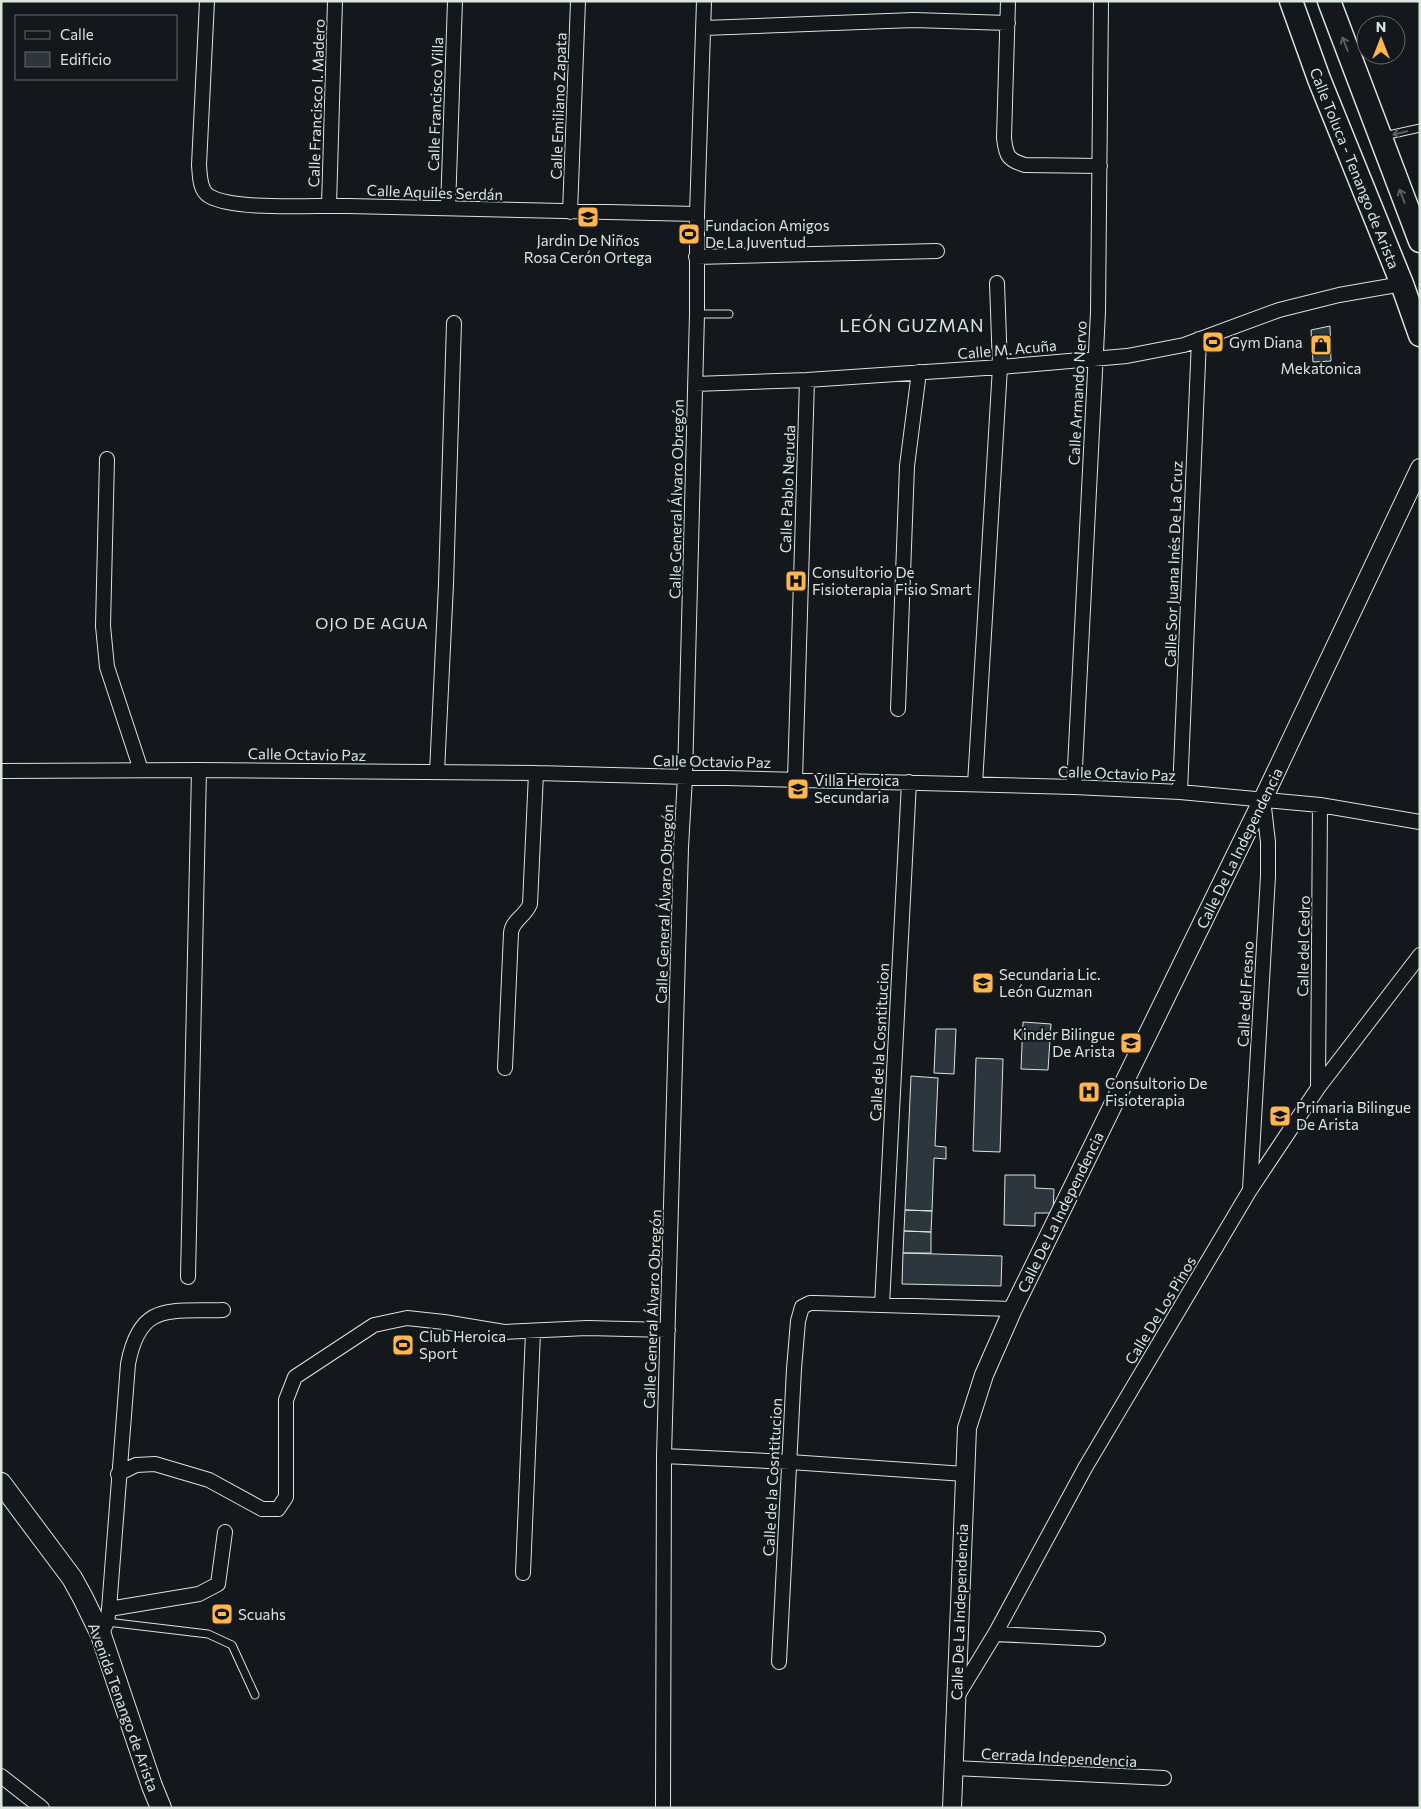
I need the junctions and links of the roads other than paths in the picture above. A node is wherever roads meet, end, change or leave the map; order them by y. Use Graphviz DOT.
graph roads {
  1 [pos="206,1"];
  2 [pos="335,1"];
  3 [pos="455,1"];
  4 [pos="578,1"];
  5 [pos="704,1"];
  6 [pos="1008,1"];
  7 [pos="1101,1"];
  8 [pos="1291,1"];
  9 [pos="1329,1"];
  10 [pos="1008,23"];
  11 [pos="704,28"];
  12 [pos="1304,36"];
  13 [pos="1420,128"];
  14 [pos="1380,137"];
  15 [pos="1100,166"];
  16 [pos="329,206"];
  17 [pos="448,208"];
  18 [pos="570,212"];
  19 [pos="697,214"];
  20 [pos="1420,241"];
  21 [pos="937,251"];
  22 [pos="696,257"];
  23 [pos="997,282"];
  24 [pos="1402,284"];
  25 [pos="697,314"];
  26 [pos="729,314"];
  27 [pos="454,323"];
  28 [pos="1420,335"];
  29 [pos="1199,339"];
  30 [pos="1095,358"];
  31 [pos="1000,368"];
  32 [pos="919,372"];
  33 [pos="807,380"];
  34 [pos="695,384"];
  35 [pos="107,459"];
  36 [pos="1420,468"];
  37 [pos="898,709"];
  38 [pos="141,770"];
  39 [pos="199,770"];
  40 [pos="1,771"];
  41 [pos="437,772"];
  42 [pos="536,773"];
  43 [pos="685,777"];
  44 [pos="795,779"];
  45 [pos="909,782"];
  46 [pos="975,784"];
  47 [pos="1074,787"];
  48 [pos="1180,792"];
  49 [pos="1263,799"];
  50 [pos="1320,805"];
  51 [pos="1420,822"];
  52 [pos="1420,955"];
  53 [pos="505,1068"];
  54 [pos="1318,1088"];
  55 [pos="1250,1190"];
  56 [pos="188,1277"];
  57 [pos="882,1305"];
  58 [pos="223,1310"];
  59 [pos="1012,1310"];
  60 [pos="668,1330"];
  61 [pos="533,1332"];
  62 [pos="664,1456"];
  63 [pos="790,1462"];
  64 [pos="118,1474"];
  65 [pos="965,1474"];
  66 [pos="1,1483"];
  67 [pos="225,1532"];
  68 [pos="523,1573"];
  69 [pos="105,1622"];
  70 [pos="995,1634"];
  71 [pos="1098,1639"];
  72 [pos="779,1662"];
  73 [pos="255,1695"];
  74 [pos="956,1699"];
  75 [pos="953,1768"];
  76 [pos="1,1776"];
  77 [pos="1164,1778"];
  78 [pos="42,1808"];
  79 [pos="161,1808"];
  80 [pos="663,1808"];
  81 [pos="952,1808"];
  1 -- 16 [label="street, Calle Aquiles Serdán"];
  2 -- 16 [label="street, Calle Francisco I. Madero"];
  3 -- 17 [label="street, Calle Francisco Villa"];
  4 -- 18 [label="street, Calle Emiliano Zapata"];
  5 -- 11 [label="street, Calle General Álvaro Obregón"];
  6 -- 10 [label="street"];
  7 -- 15 [label="street, Calle Armando Nervo"];
  8 -- 12 [label="main road, Calle Toluca - Tenango de Arista"];
  9 -- 12 [label="main road"];
  14 -- 9 [label="main road, one-way"];
  10 -- 11 [label="street"];
  10 -- 15 [label="street"];
  11 -- 19 [label="street, Calle General Álvaro Obregón"];
  12 -- 24 [label="main road, Calle Toluca - Tenango de Arista"];
  13 -- 14 [label="lane, one-way"];
  20 -- 14 [label="main road, one-way"];
  15 -- 30 [label="street, Calle Armando Nervo"];
  16 -- 17 [label="street, Calle Aquiles Serdán"];
  17 -- 18 [label="street, Calle Aquiles Serdán"];
  18 -- 19 [label="street, Calle Aquiles Serdán"];
  19 -- 22 [label="street, Calle General Álvaro Obregón"];
  21 -- 22 [label="street"];
  22 -- 25 [label="street, Calle General Álvaro Obregón"];
  23 -- 31 [label="street"];
  24 -- 28 [label="main road, Calle Toluca - Tenango de Arista"];
  24 -- 29 [label="street, Calle M. Acuña"];
  25 -- 26 [label="lane"];
  25 -- 34 [label="street, Calle General Álvaro Obregón"];
  27 -- 41 [label="street"];
  29 -- 30 [label="street, Calle M. Acuña"];
  29 -- 48 [label="street, Calle Sor Juana Inés De La Cruz"];
  30 -- 31 [label="street, Calle M. Acuña"];
  30 -- 47 [label="street, Calle Armando Nervo"];
  31 -- 32 [label="street, Calle M. Acuña"];
  31 -- 46 [label="street"];
  32 -- 33 [label="street, Calle M. Acuña"];
  32 -- 37 [label="street"];
  33 -- 34 [label="street, Calle M. Acuña"];
  33 -- 44 [label="street, Calle Pablo Neruda"];
  34 -- 43 [label="street, Calle General Álvaro Obregón"];
  35 -- 38 [label="street"];
  36 -- 49 [label="street, Calle De La Independencia"];
  38 -- 39 [label="street, Calle Octavio Paz"];
  38 -- 40 [label="street, Calle Octavio Paz"];
  39 -- 41 [label="street, Calle Octavio Paz"];
  39 -- 56 [label="street"];
  41 -- 42 [label="street, Calle Octavio Paz"];
  42 -- 43 [label="street, Calle Octavio Paz"];
  42 -- 53 [label="street"];
  43 -- 44 [label="street, Calle Octavio Paz"];
  43 -- 60 [label="street, Calle General Álvaro Obregón"];
  44 -- 45 [label="street, Calle Octavio Paz"];
  45 -- 46 [label="street, Calle Octavio Paz"];
  45 -- 57 [label="street, Calle de la Cosntitucion"];
  46 -- 47 [label="street, Calle Octavio Paz"];
  47 -- 48 [label="street, Calle Octavio Paz"];
  48 -- 49 [label="street, Calle Octavio Paz"];
  49 -- 50 [label="street, Calle Octavio Paz"];
  49 -- 55 [label="street, Calle del Fresno"];
  49 -- 59 [label="street, Calle De La Independencia"];
  50 -- 51 [label="street, Calle Octavio Paz"];
  50 -- 54 [label="street, Calle del Cedro"];
  52 -- 54 [label="street, Calle De Los Pinos"];
  54 -- 55 [label="street, Calle De Los Pinos"];
  55 -- 70 [label="street, Calle De Los Pinos"];
  57 -- 59 [label="street"];
  57 -- 63 [label="street, Calle de la Cosntitucion"];
  58 -- 64 [label="street"];
  59 -- 65 [label="street, Calle De La Independencia"];
  60 -- 61 [label="street"];
  60 -- 62 [label="street, Calle General Álvaro Obregón"];
  61 -- 64 [label="street"];
  61 -- 68 [label="street"];
  62 -- 63 [label="street"];
  62 -- 80 [label="street, Calle General Álvaro Obregón"];
  63 -- 65 [label="street"];
  63 -- 72 [label="street, Calle de la Cosntitucion"];
  64 -- 69 [label="street"];
  65 -- 74 [label="street, Calle De La Independencia"];
  66 -- 69 [label="main road, Avenida Tenango de Arista"];
  67 -- 69 [label="street"];
  69 -- 73 [label="lane"];
  69 -- 79 [label="main road, Avenida Tenango de Arista"];
  70 -- 71 [label="street"];
  70 -- 74 [label="street, Calle De Los Pinos"];
  74 -- 75 [label="street, Calle De La Independencia"];
  75 -- 77 [label="street, Cerrada Independencia"];
  75 -- 81 [label="street, Calle De La Independencia"];
  76 -- 78 [label="street"];
}
